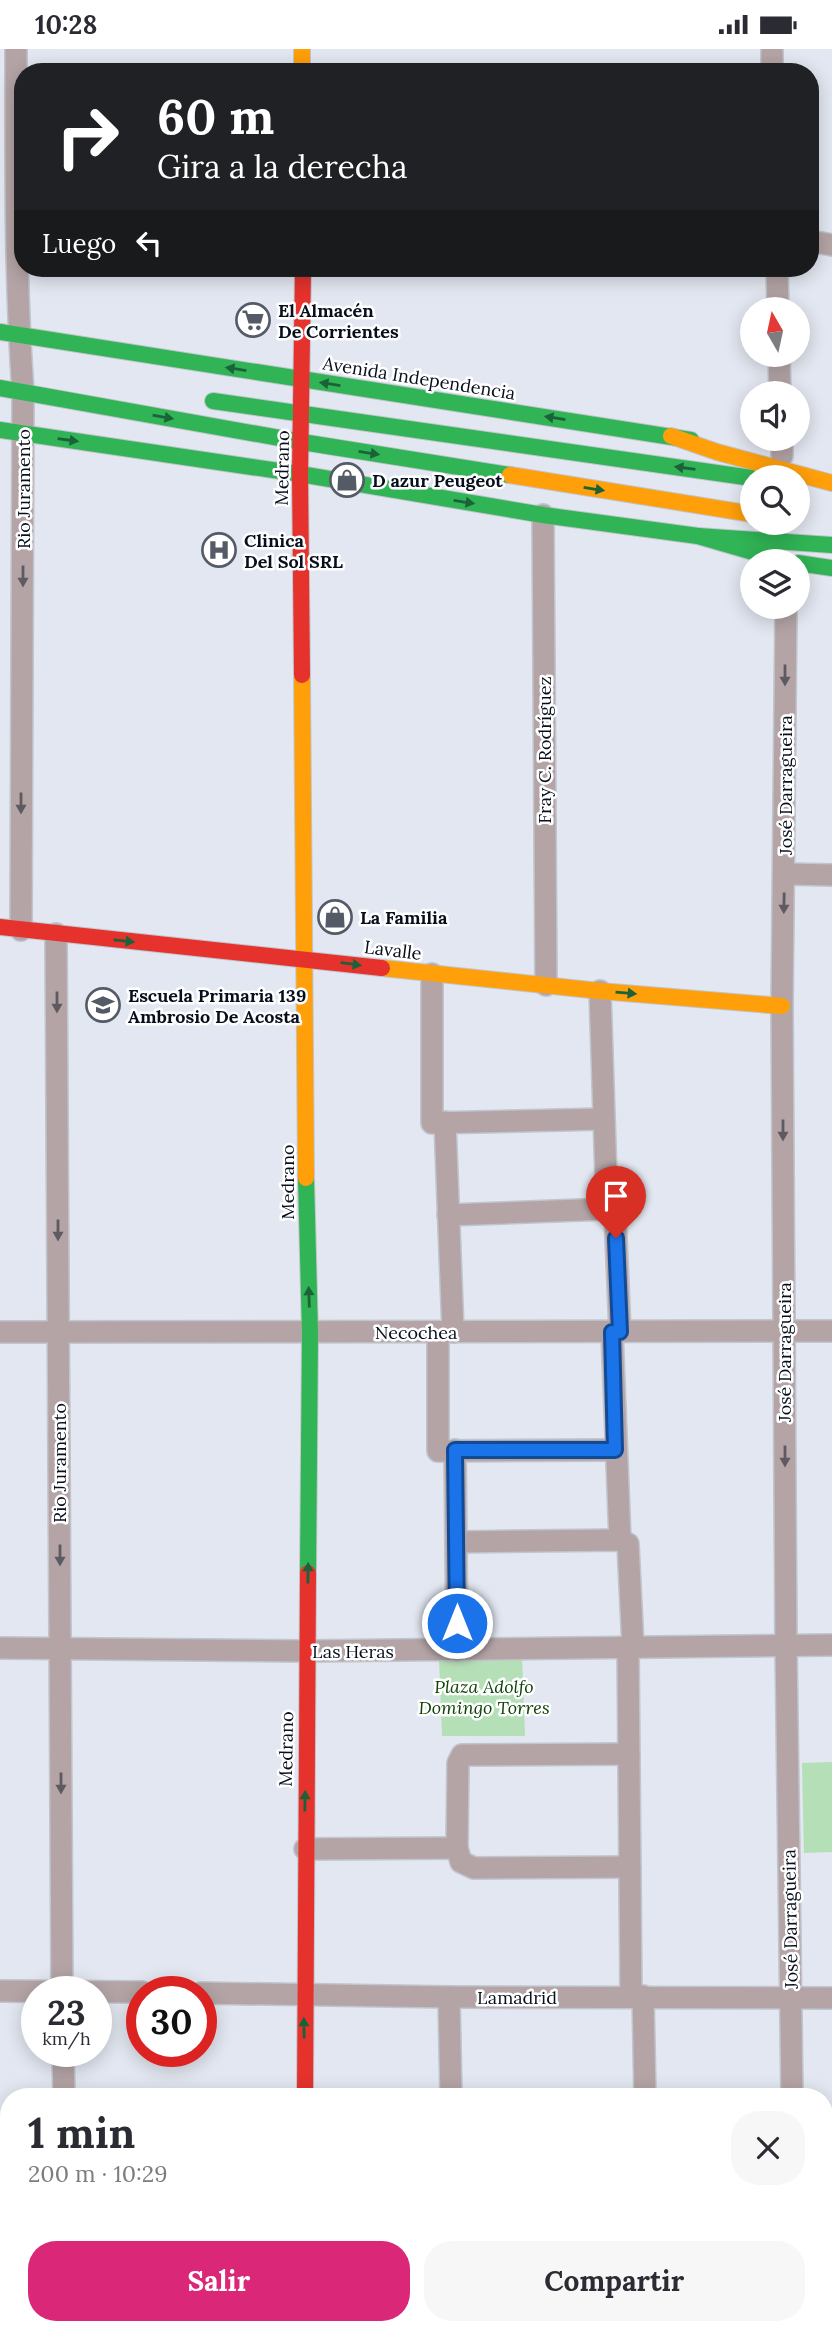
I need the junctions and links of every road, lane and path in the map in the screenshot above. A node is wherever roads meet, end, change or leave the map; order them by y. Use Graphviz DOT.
graph roads {
  1 [pos="14,87"];
  2 [pos="8,201"];
  3 [pos="303,277"];
  4 [pos="777,277"];
  5 [pos="778,297"];
  6 [pos="10,333"];
  7 [pos="303,380"];
  8 [pos="0,388"];
  9 [pos="23,392"];
  10 [pos="197,398"];
  11 [pos="303,415"];
  12 [pos="0,430"];
  13 [pos="23,434"];
  14 [pos="671,436"];
  15 [pos="302,442"];
  16 [pos="740,443"];
  17 [pos="790,451"];
  18 [pos="807,460"];
  19 [pos="300,474"];
  20 [pos="740,476"];
  21 [pos="832,483"];
  22 [pos="810,486"];
  23 [pos="832,490"];
  24 [pos="740,512"];
  25 [pos="543,515"];
  26 [pos="698,536"];
  27 [pos="832,545"];
  28 [pos="742,549"];
  29 [pos="810,565"];
  30 [pos="832,568"];
  31 [pos="786,619"];
  32 [pos="784,874"];
  33 [pos="832,875"];
  34 [pos="10,929"];
  35 [pos="57,934"];
  36 [pos="306,958"];
  37 [pos="432,974"];
  38 [pos="546,985"];
  39 [pos="600,991"];
  40 [pos="782,1006"];
  41 [pos="603,1119"];
  42 [pos="445,1122"];
  43 [pos="607,1209"];
  44 [pos="448,1215"];
  45 [pos="832,1331"];
  46 [pos="0,1332"];
  47 [pos="59,1332"];
  48 [pos="446,1332"];
  49 [pos="616,1332"];
  50 [pos="310,1333"];
  51 [pos="784,1333"];
  52 [pos="455,1450"];
  53 [pos="615,1450"];
  54 [pos="620,1540"];
  55 [pos="456,1542"];
  56 [pos="786,1644"];
  57 [pos="832,1645"];
  58 [pos="631,1647"];
  59 [pos="60,1648"];
  60 [pos="0,1649"];
  61 [pos="457,1650"];
  62 [pos="307,1651"];
  63 [pos="629,1754"];
  64 [pos="457,1848"];
  65 [pos="305,1849"];
  66 [pos="630,1867"];
  67 [pos="62,1976"];
  68 [pos="0,1991"];
  69 [pos="21,1991"];
  70 [pos="217,1993"];
  71 [pos="304,1994"];
  72 [pos="637,1996"];
  73 [pos="449,1997"];
  74 [pos="791,1998"];
  75 [pos="832,1998"];
  76 [pos="63,2067"];
  77 [pos="64,2088"];
  78 [pos="305,2088"];
  79 [pos="451,2088"];
  80 [pos="644,2088"];
  81 [pos="792,2088"];
  1 -- 2 [label="street, Rio Juramento"];
  2 -- 6 [label="street, Rio Juramento"];
  3 -- 7 [label="main road, Medrano"];
  4 -- 5 [label="street"];
  7 -- 6 [label="main road, Avenida Independencia, one-way"];
  6 -- 9 [label="street, Rio Juramento"];
  7 -- 11 [label="main road, Medrano"];
  14 -- 7 [label="main road, Avenida Independencia, one-way"];
  8 -- 9 [label="main road"];
  9 -- 13 [label="street, Rio Juramento"];
  9 -- 15 [label="main road, one-way"];
  10 -- 11 [label="main road"];
  11 -- 15 [label="main road, Medrano"];
  20 -- 11 [label="main road, one-way"];
  12 -- 13 [label="main road"];
  13 -- 19 [label="main road, one-way"];
  13 -- 34 [label="street, Rio Juramento, one-way"];
  14 -- 16 [label="main road, Avenida Independencia"];
  14 -- 21 [label="main road"];
  15 -- 19 [label="main road, Medrano"];
  15 -- 24 [label="main road, one-way"];
  17 -- 18 [label="main road, Avenida Independencia"];
  19 -- 25 [label="main road, one-way"];
  19 -- 36 [label="main road, Medrano"];
  22 -- 23 [label="main road"];
  25 -- 26 [label="main road"];
  25 -- 38 [label="street, Fray C. Rodríguez"];
  26 -- 27 [label="main road"];
  26 -- 28 [label="main road"];
  29 -- 30 [label="main road"];
  31 -- 32 [label="street, José Darragueira, one-way"];
  32 -- 33 [label="street"];
  32 -- 40 [label="street, José Darragueira, one-way"];
  34 -- 35 [label="main road, Lavalle"];
  35 -- 36 [label="main road, Lavalle, one-way"];
  35 -- 47 [label="street, Rio Juramento, one-way"];
  36 -- 37 [label="main road, Lavalle, one-way"];
  50 -- 36 [label="main road, Medrano, one-way"];
  37 -- 38 [label="main road, Lavalle"];
  37 -- 42 [label="street"];
  38 -- 39 [label="main road, Lavalle"];
  39 -- 40 [label="main road, Lavalle, one-way"];
  39 -- 41 [label="street"];
  40 -- 51 [label="street, José Darragueira, one-way"];
  41 -- 42 [label="street"];
  41 -- 43 [label="street"];
  42 -- 44 [label="street"];
  43 -- 44 [label="street"];
  43 -- 49 [label="street"];
  44 -- 48 [label="street"];
  45 -- 51 [label="street, Necochea"];
  46 -- 47 [label="street, Necochea"];
  47 -- 50 [label="street, Necochea"];
  47 -- 59 [label="street, Rio Juramento, one-way"];
  48 -- 49 [label="street, Necochea"];
  48 -- 50 [label="street, Necochea"];
  48 -- 52 [label="street"];
  49 -- 51 [label="street, Necochea"];
  49 -- 53 [label="street"];
  62 -- 50 [label="main road, Medrano, one-way"];
  51 -- 56 [label="street, José Darragueira, one-way"];
  52 -- 53 [label="street"];
  52 -- 55 [label="street"];
  53 -- 54 [label="street"];
  54 -- 55 [label="street"];
  54 -- 58 [label="street"];
  55 -- 61 [label="street"];
  56 -- 57 [label="street, Las Heras"];
  56 -- 58 [label="street, Las Heras"];
  56 -- 74 [label="street, José Darragueira"];
  58 -- 61 [label="street, Las Heras"];
  58 -- 63 [label="street"];
  59 -- 60 [label="street, Las Heras"];
  59 -- 62 [label="street, Las Heras"];
  59 -- 67 [label="street, Rio Juramento, one-way"];
  61 -- 62 [label="street, Las Heras"];
  65 -- 62 [label="main road, Medrano, one-way"];
  63 -- 64 [label="street"];
  63 -- 66 [label="street"];
  64 -- 65 [label="street"];
  64 -- 66 [label="street"];
  65 -- 71 [label="main road, Medrano"];
  66 -- 72 [label="street"];
  68 -- 69 [label="street"];
  70 -- 71 [label="street, Lamadrid"];
  71 -- 73 [label="street, Lamadrid"];
  78 -- 71 [label="main road, Medrano, one-way"];
  72 -- 73 [label="street, Lamadrid"];
  72 -- 74 [label="street, Lamadrid"];
  72 -- 80 [label="street"];
  73 -- 79 [label="street"];
  74 -- 75 [label="street, Lamadrid"];
  74 -- 81 [label="street, José Darragueira"];
  76 -- 77 [label="street"];
}
